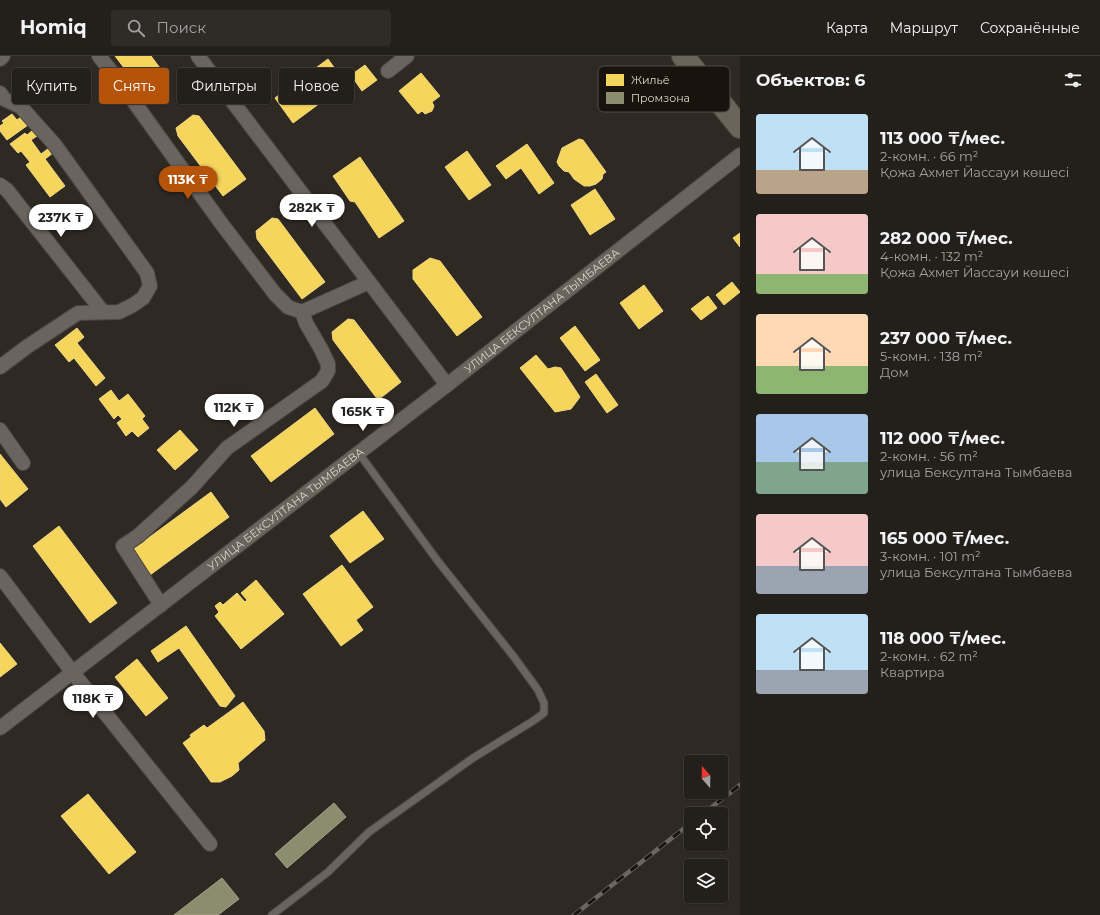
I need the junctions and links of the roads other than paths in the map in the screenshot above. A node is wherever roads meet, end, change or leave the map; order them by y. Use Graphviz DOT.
graph roads {
  1 [pos="2,56"];
  2 [pos="99,56"];
  3 [pos="198,56"];
  4 [pos="407,56"];
  5 [pos="683,56"];
  6 [pos="0,59"];
  7 [pos="691,66"];
  8 [pos="388,71"];
  9 [pos="0,93"];
  10 [pos="729,112"];
  11 [pos="740,126"];
  12 [pos="740,155"];
  13 [pos="0,185"];
  14 [pos="369,282"];
  15 [pos="103,312"];
  16 [pos="302,312"];
  17 [pos="0,367"];
  18 [pos="447,385"];
  19 [pos="0,430"];
  20 [pos="357,452"];
  21 [pos="23,463"];
  22 [pos="0,576"];
  23 [pos="161,605"];
  24 [pos="73,673"];
  25 [pos="0,728"];
  26 [pos="210,844"];
  27 [pos="272,915"];
  1 -- 6 [label="street"];
  2 -- 16 [label="street"];
  3 -- 14 [label="street"];
  4 -- 8 [label="street"];
  5 -- 7 [label="main road"];
  9 -- 15 [label="street"];
  10 -- 11 [label="main road"];
  12 -- 18 [label="street, УЛИЦА БЕКСУЛТАНА ТЫМБАЕВА"];
  13 -- 15 [label="street"];
  14 -- 16 [label="street"];
  14 -- 18 [label="street"];
  15 -- 17 [label="street"];
  16 -- 23 [label="street"];
  18 -- 20 [label="street, УЛИЦА БЕКСУЛТАНА ТЫМБАЕВА"];
  19 -- 21 [label="street"];
  20 -- 23 [label="street, УЛИЦА БЕКСУЛТАНА ТЫМБАЕВА"];
  20 -- 27 [label="lane"];
  22 -- 24 [label="street"];
  23 -- 24 [label="street, УЛИЦА БЕКСУЛТАНА ТЫМБАЕВА"];
  24 -- 25 [label="street, УЛИЦА БЕКСУЛТАНА ТЫМБАЕВА"];
  24 -- 26 [label="street"];
}
